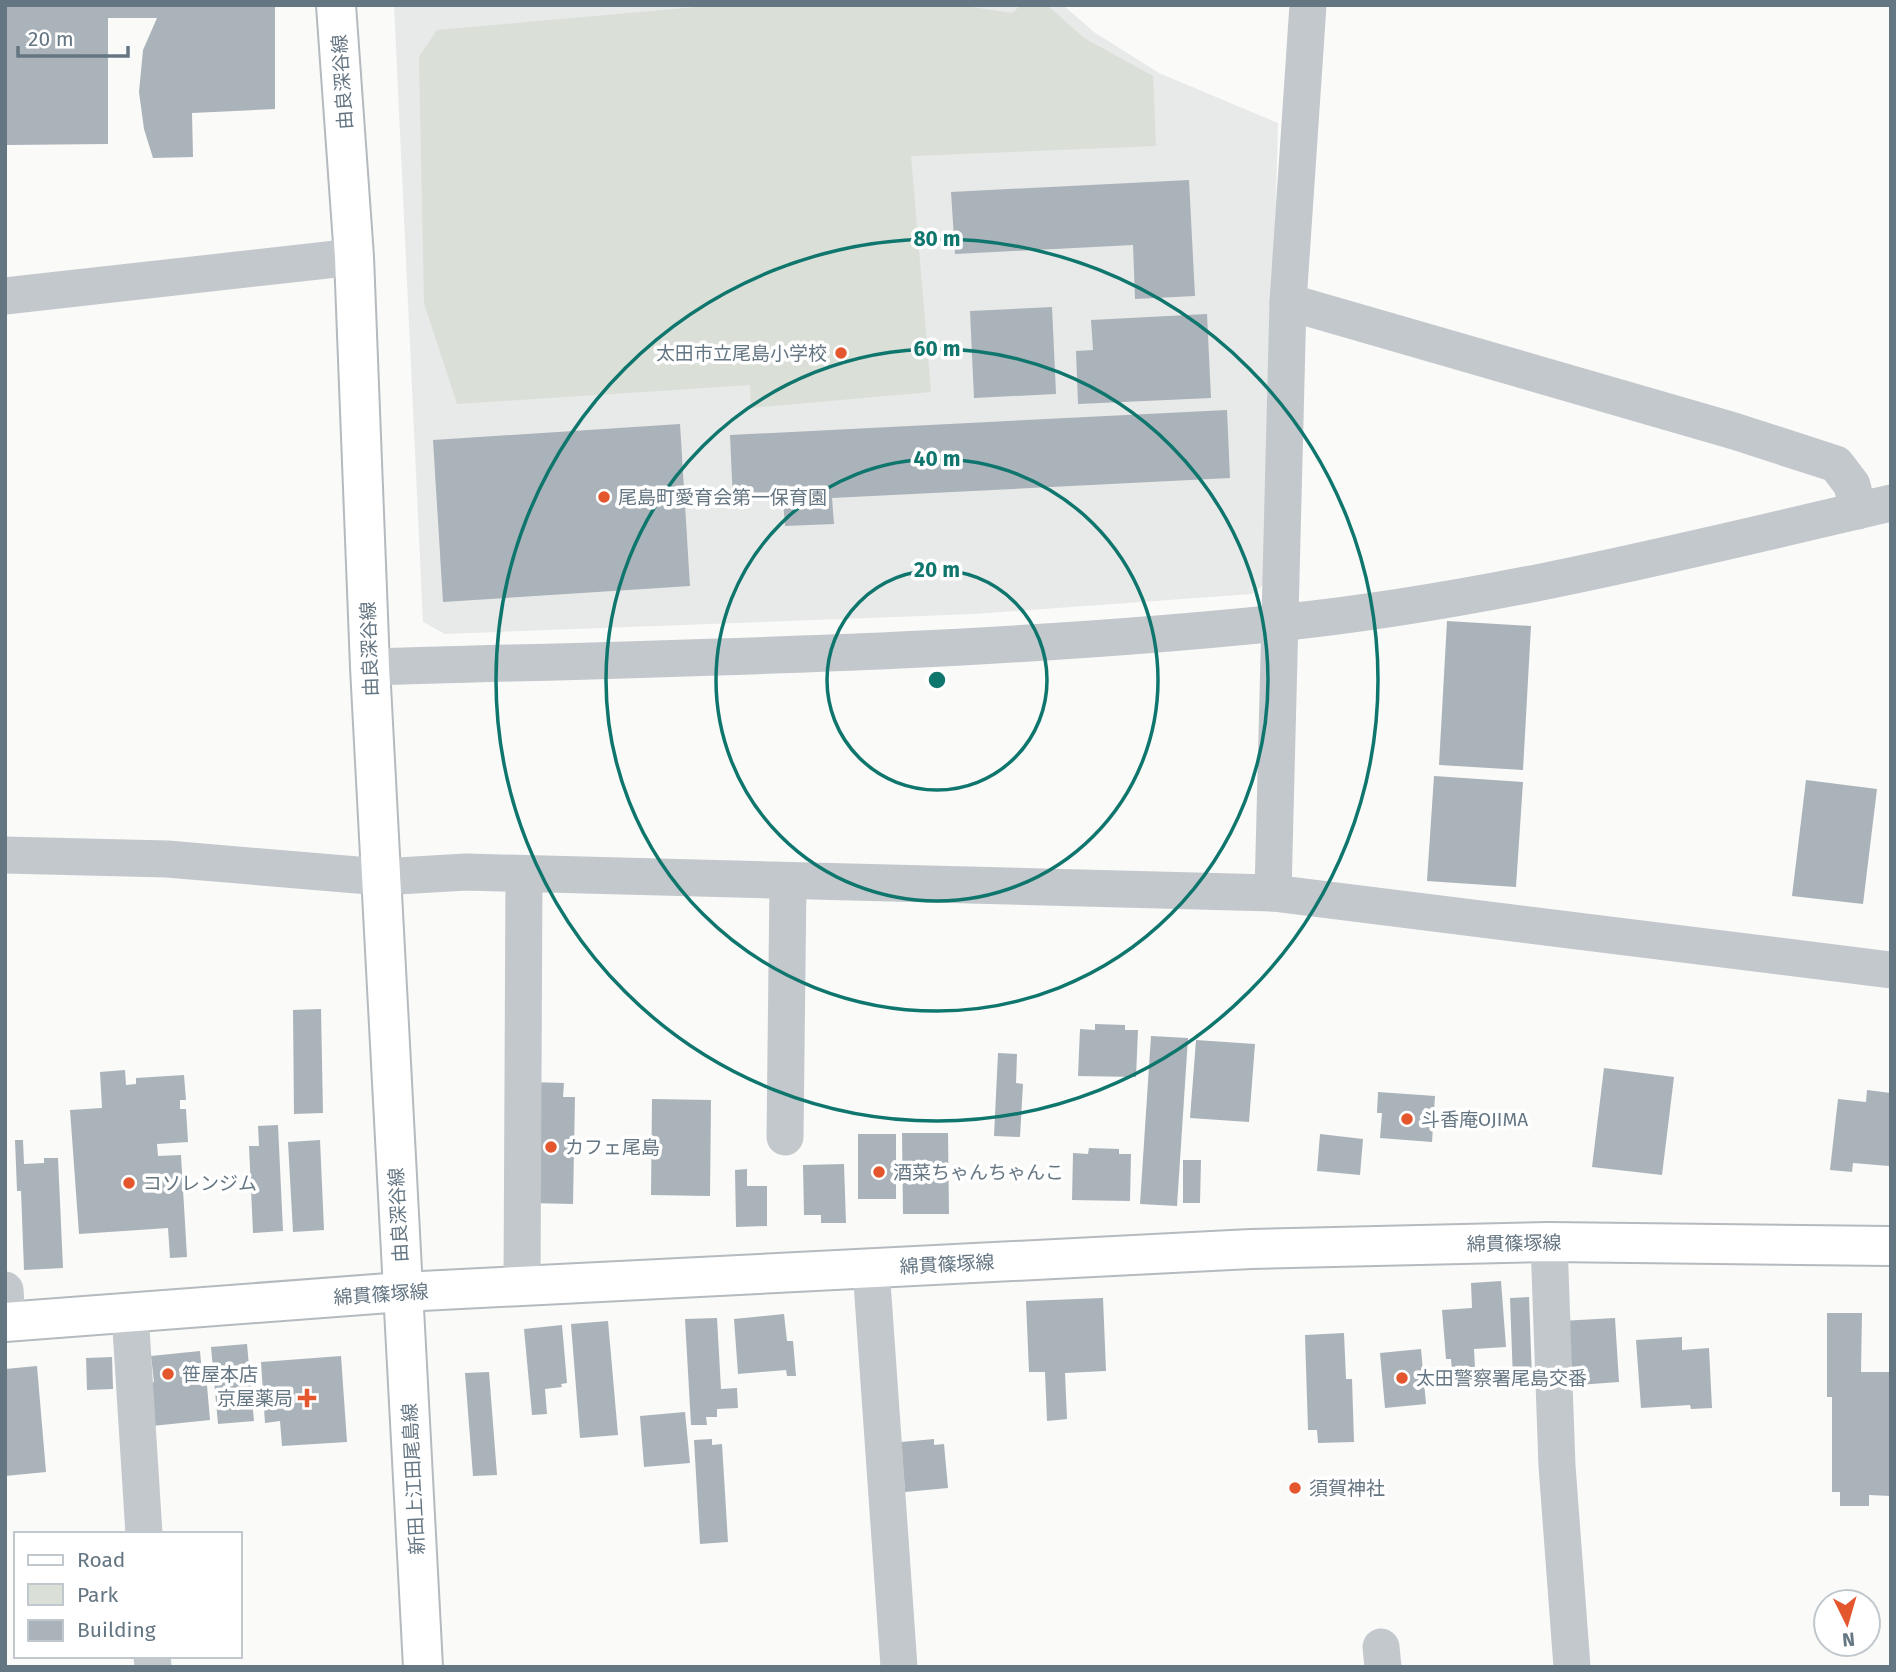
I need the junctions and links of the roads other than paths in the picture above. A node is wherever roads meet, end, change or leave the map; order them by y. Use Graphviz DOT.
graph roads {
  1 [pos="336,5"];
  2 [pos="1308,5"];
  3 [pos="354,257"];
  4 [pos="5,296"];
  5 [pos="1288,302"];
  6 [pos="1875,507"];
  7 [pos="1281,622"];
  8 [pos="370,667"];
  9 [pos="5,855"];
  10 [pos="524,874"];
  11 [pos="381,877"];
  12 [pos="788,881"];
  13 [pos="1273,893"];
  14 [pos="1891,970"];
  15 [pos="785,1137"];
  16 [pos="1549,1242"];
  17 [pos="1891,1246"];
  18 [pos="872,1268"];
  19 [pos="522,1286"];
  20 [pos="402,1292"];
  21 [pos="6,1312"];
  22 [pos="130,1313"];
  23 [pos="144,1532"];
  24 [pos="424,1667"];
  25 [pos="899,1667"];
  26 [pos="1572,1667"];
  1 -- 3 [label="main road, 由良深谷線"];
  2 -- 5 [label="street"];
  3 -- 4 [label="street"];
  3 -- 8 [label="main road, 由良深谷線"];
  5 -- 6 [label="street"];
  5 -- 7 [label="street"];
  6 -- 7 [label="street"];
  7 -- 8 [label="street"];
  7 -- 13 [label="street"];
  8 -- 11 [label="main road, 由良深谷線"];
  9 -- 11 [label="street"];
  10 -- 11 [label="street"];
  10 -- 12 [label="street"];
  10 -- 19 [label="street"];
  11 -- 20 [label="main road, 由良深谷線"];
  12 -- 13 [label="street"];
  12 -- 15 [label="street"];
  13 -- 14 [label="street"];
  16 -- 17 [label="main road, 綿貫篠塚線"];
  16 -- 18 [label="main road, 綿貫篠塚線"];
  16 -- 26 [label="street"];
  18 -- 19 [label="main road, 綿貫篠塚線"];
  18 -- 25 [label="street"];
  19 -- 20 [label="main road, 綿貫篠塚線"];
  20 -- 22 [label="main road, 綿貫篠塚線"];
  20 -- 24 [label="main road, 新田上江田尾島線"];
  21 -- 22 [label="main road, 綿貫篠塚線"];
  22 -- 23 [label="street"];
}
